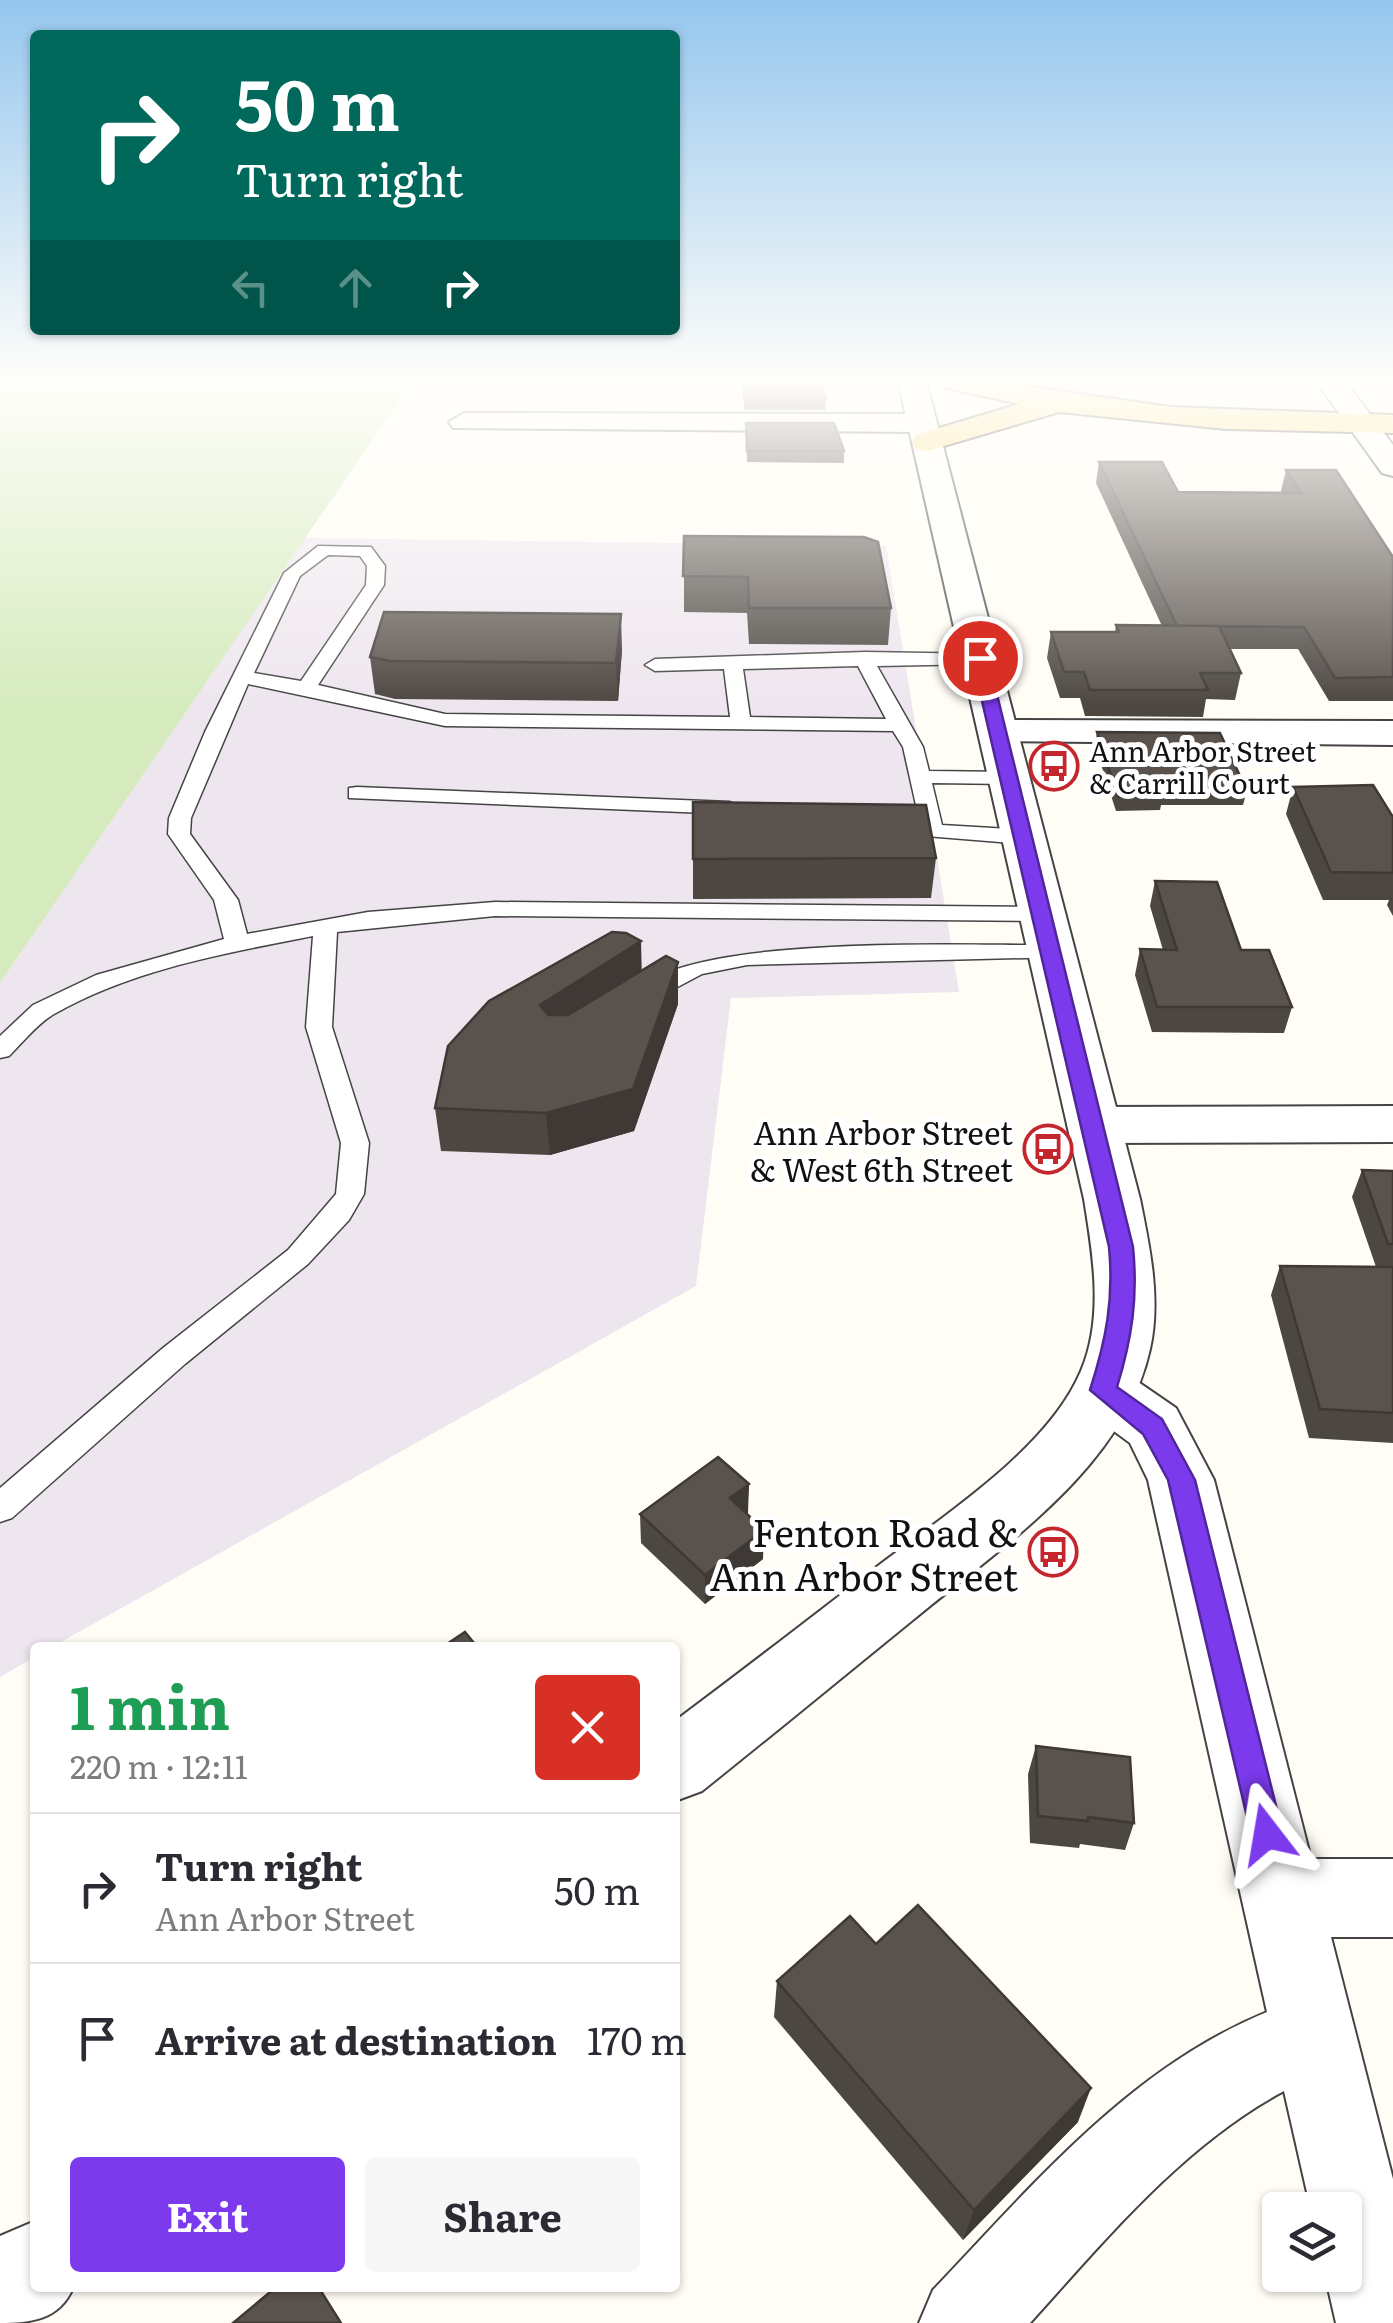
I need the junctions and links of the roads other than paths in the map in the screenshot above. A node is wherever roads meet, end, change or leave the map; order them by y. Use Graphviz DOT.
graph roads {
  1 [pos="938,489"];
  2 [pos="866,658"];
  3 [pos="980,658"];
  4 [pos="734,662"];
  5 [pos="655,665"];
  6 [pos="241,677"];
  7 [pos="308,686"];
  8 [pos="741,725"];
  9 [pos="902,725"];
  10 [pos="998,732"];
  11 [pos="1393,733"];
  12 [pos="921,777"];
  13 [pos="1010,778"];
  14 [pos="357,793"];
  15 [pos="752,811"];
  16 [pos="876,826"];
  17 [pos="933,833"];
  18 [pos="1025,837"];
  19 [pos="326,926"];
  20 [pos="1048,933"];
  21 [pos="237,943"];
  22 [pos="624,1008"];
  23 [pos="0,1050"];
  24 [pos="1393,1124"];
  25 [pos="1094,1125"];
  26 [pos="1103,1390"];
  27 [pos="0,1508"];
  28 [pos="680,1762"];
  29 [pos="1283,1898"];
  30 [pos="1393,1898"];
  31 [pos="1318,2041"];
  32 [pos="30,2271"];
  33 [pos="0,2294"];
  34 [pos="966,2323"];
  35 [pos="1383,2323"];
  1 -- 3 [label="street"];
  2 -- 3 [label="lane"];
  2 -- 4 [label="lane"];
  2 -- 9 [label="lane"];
  3 -- 10 [label="street"];
  4 -- 5 [label="lane"];
  4 -- 8 [label="lane"];
  6 -- 7 [label="lane"];
  6 -- 7 [label="lane"];
  6 -- 21 [label="lane"];
  7 -- 8 [label="lane"];
  8 -- 9 [label="lane"];
  9 -- 12 [label="lane"];
  10 -- 11 [label="street"];
  10 -- 13 [label="street"];
  12 -- 13 [label="lane"];
  12 -- 17 [label="lane"];
  13 -- 18 [label="street"];
  14 -- 15 [label="lane"];
  16 -- 17 [label="lane"];
  17 -- 18 [label="lane"];
  18 -- 20 [label="street"];
  19 -- 20 [label="lane"];
  19 -- 21 [label="lane"];
  19 -- 27 [label="lane"];
  20 -- 22 [label="lane"];
  20 -- 25 [label="street"];
  21 -- 23 [label="lane"];
  24 -- 25 [label="street"];
  25 -- 26 [label="street"];
  26 -- 28 [label="street"];
  26 -- 29 [label="street"];
  29 -- 30 [label="street"];
  29 -- 31 [label="street"];
  31 -- 34 [label="street"];
  31 -- 35 [label="street"];
  32 -- 33 [label="street"];
}
